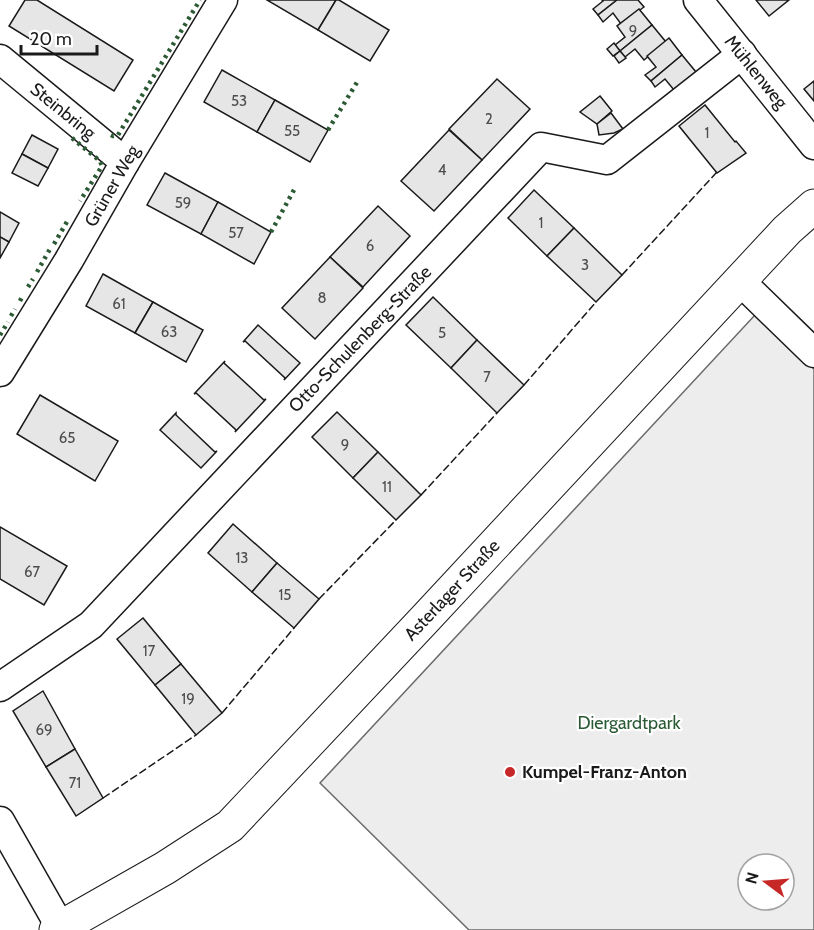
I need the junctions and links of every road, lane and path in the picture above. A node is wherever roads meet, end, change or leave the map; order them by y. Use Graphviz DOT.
graph roads {
  1 [pos="223,0"];
  2 [pos="698,0"];
  3 [pos="742,54"];
  4 [pos="0,59"];
  5 [pos="814,145"];
  6 [pos="125,162"];
  7 [pos="814,206"];
  8 [pos="740,281"];
  9 [pos="814,353"];
  10 [pos="0,372"];
  11 [pos="0,687"];
  12 [pos="0,821"];
  13 [pos="60,929"];
  1 -- 6 [label="street, Grüner Weg"];
  2 -- 3 [label="street, Mühlenweg"];
  3 -- 5 [label="street, Mühlenweg"];
  3 -- 11 [label="street, Otto-Schulenberg-Straße"];
  4 -- 6 [label="street, Steinbring"];
  6 -- 10 [label="street, Grüner Weg"];
  7 -- 8 [label="main road, Asterlager Straße"];
  8 -- 9 [label="street"];
  8 -- 13 [label="main road, Asterlager Straße"];
  12 -- 13 [label="street"];
}
